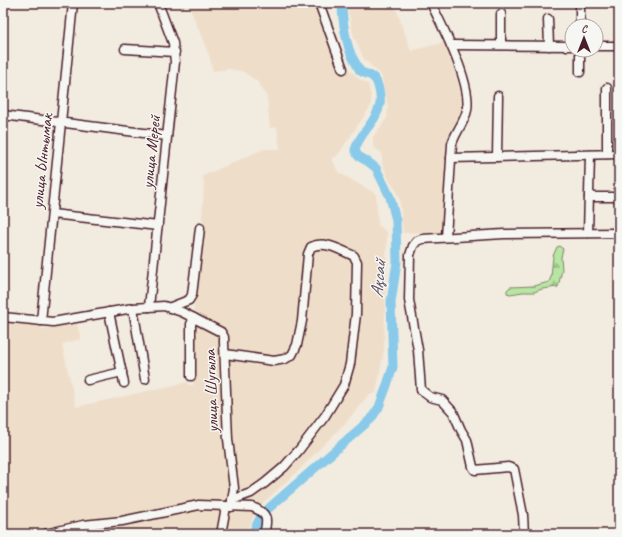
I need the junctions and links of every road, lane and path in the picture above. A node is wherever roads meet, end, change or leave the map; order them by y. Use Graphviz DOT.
graph roads {
  1 [pos="73,3"];
  2 [pos="158,3"];
  3 [pos="319,3"];
  4 [pos="431,3"];
  5 [pos="580,3"];
  6 [pos="501,14"];
  7 [pos="580,18"];
  8 [pos="548,19"];
  9 [pos="451,45"];
  10 [pos="500,45"];
  11 [pos="548,46"];
  12 [pos="564,46"];
  13 [pos="604,46"];
  14 [pos="619,46"];
  15 [pos="125,49"];
  16 [pos="175,52"];
  17 [pos="580,58"];
  18 [pos="343,69"];
  19 [pos="580,72"];
  20 [pos="607,88"];
  21 [pos="498,96"];
  22 [pos="3,115"];
  23 [pos="61,122"];
  24 [pos="167,136"];
  25 [pos="607,154"];
  26 [pos="619,154"];
  27 [pos="590,155"];
  28 [pos="496,157"];
  29 [pos="451,158"];
  30 [pos="589,197"];
  31 [pos="619,197"];
  32 [pos="52,214"];
  33 [pos="158,226"];
  34 [pos="200,228"];
  35 [pos="588,233"];
  36 [pos="619,233"];
  37 [pos="446,237"];
  38 [pos="149,307"];
  39 [pos="171,307"];
  40 [pos="133,308"];
  41 [pos="109,312"];
  42 [pos="3,317"];
  43 [pos="194,318"];
  44 [pos="42,321"];
  45 [pos="225,354"];
  46 [pos="122,372"];
  47 [pos="190,376"];
  48 [pos="145,379"];
  49 [pos="88,380"];
  50 [pos="124,383"];
  51 [pos="230,505"];
  52 [pos="45,534"];
  53 [pos="221,534"];
  54 [pos="264,534"];
  55 [pos="524,534"];
  1 -- 23 [label="street, улица Ынтымак"];
  2 -- 16 [label="street, улица Мерей"];
  3 -- 18 [label="street"];
  4 -- 9 [label="street"];
  5 -- 7 [label="street"];
  6 -- 10 [label="street"];
  8 -- 11 [label="street"];
  9 -- 10 [label="street"];
  9 -- 29 [label="street"];
  10 -- 11 [label="street"];
  11 -- 12 [label="street"];
  13 -- 14 [label="street"];
  15 -- 16 [label="street"];
  16 -- 24 [label="street, улица Мерей"];
  17 -- 19 [label="street"];
  20 -- 25 [label="street"];
  21 -- 28 [label="street"];
  22 -- 23 [label="street"];
  23 -- 24 [label="street"];
  23 -- 32 [label="street, улица Ынтымак"];
  24 -- 33 [label="street, улица Мерей"];
  25 -- 26 [label="street"];
  25 -- 27 [label="street"];
  27 -- 28 [label="street"];
  27 -- 30 [label="street"];
  28 -- 29 [label="street"];
  29 -- 37 [label="street"];
  30 -- 31 [label="street"];
  30 -- 35 [label="street"];
  32 -- 33 [label="street"];
  32 -- 44 [label="street, улица Ынтымак"];
  33 -- 38 [label="street, улица Мерей"];
  34 -- 39 [label="street"];
  35 -- 36 [label="street"];
  35 -- 37 [label="street"];
  37 -- 55 [label="street"];
  38 -- 39 [label="street, улица Шугыла"];
  38 -- 40 [label="street, улица Шугыла"];
  39 -- 43 [label="street, улица Шугыла"];
  40 -- 41 [label="street, улица Шугыла"];
  40 -- 48 [label="street"];
  41 -- 44 [label="street, улица Шугыла"];
  41 -- 46 [label="street"];
  42 -- 44 [label="street, улица Шугыла"];
  43 -- 45 [label="street, улица Шугыла"];
  43 -- 47 [label="street"];
  45 -- 51 [label="street, улица Шугыла"];
  45 -- 51 [label="street"];
  46 -- 49 [label="street"];
  46 -- 50 [label="street"];
  51 -- 52 [label="street"];
  51 -- 53 [label="street, улица Шугыла"];
  51 -- 54 [label="street"];
}
